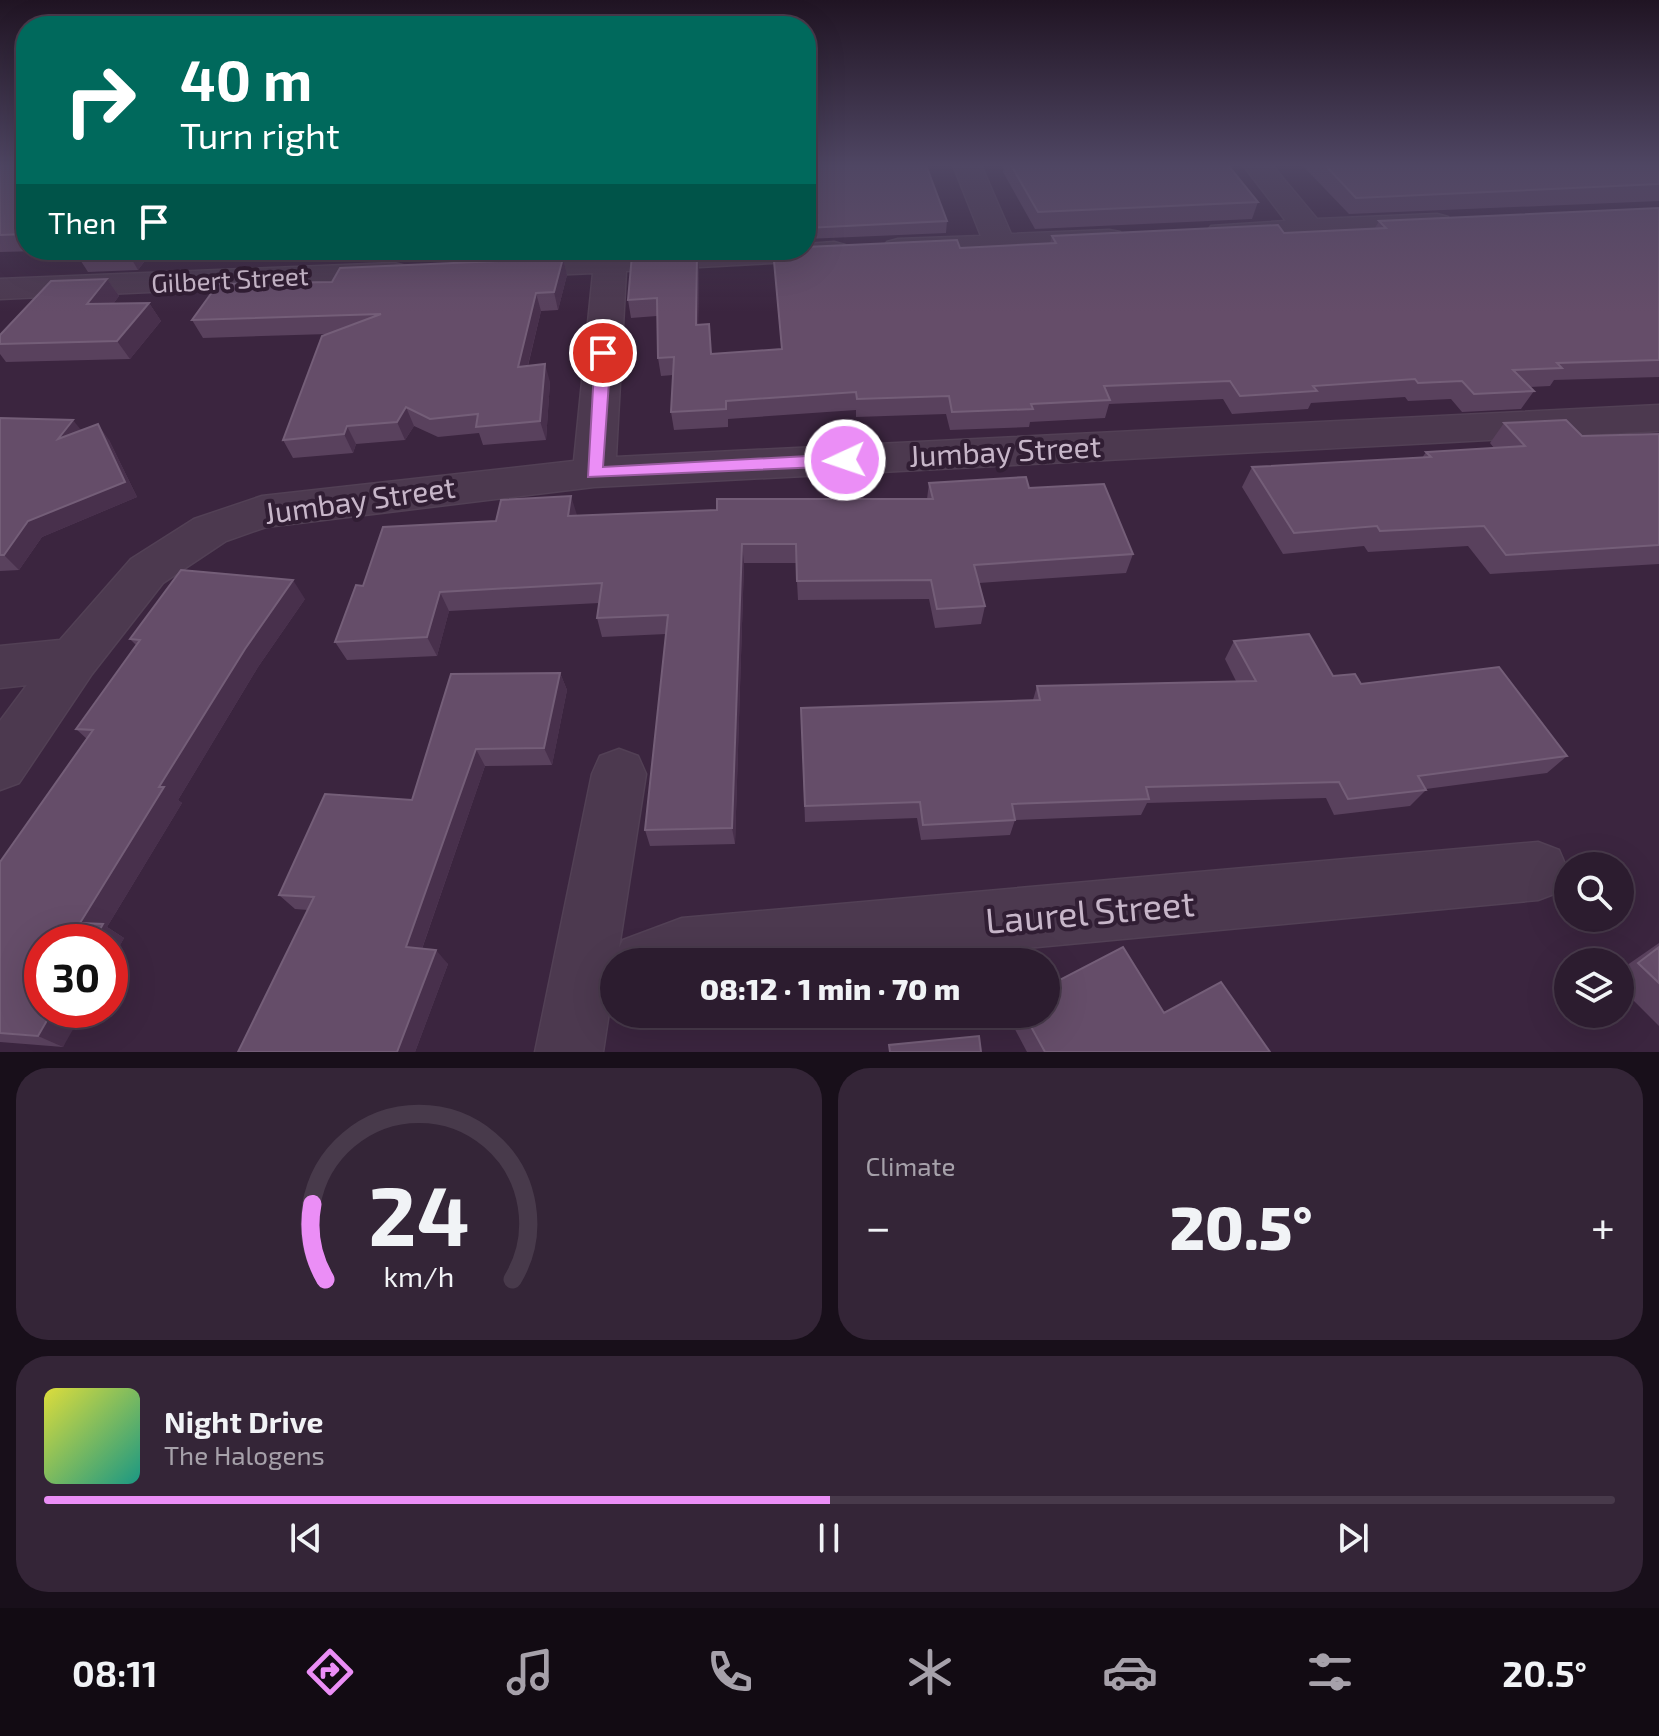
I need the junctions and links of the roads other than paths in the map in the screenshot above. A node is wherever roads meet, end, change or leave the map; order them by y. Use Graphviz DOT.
graph roads {
  1 [pos="988,214"];
  2 [pos="1297,214"];
  3 [pos="1468,221"];
  4 [pos="1309,229"];
  5 [pos="1186,235"];
  6 [pos="1139,237"];
  7 [pos="1000,244"];
  8 [pos="816,253"];
  9 [pos="670,260"];
  10 [pos="610,263"];
  11 [pos="483,269"];
  12 [pos="420,272"];
  13 [pos="0,289"];
  14 [pos="1659,418"];
  15 [pos="594,473"];
  16 [pos="74,659"];
  17 [pos="0,667"];
  18 [pos="0,765"];
  19 [pos="619,774"];
  20 [pos="1538,871"];
  21 [pos="693,948"];
  22 [pos="598,978"];
  23 [pos="569,1052"];
  1 -- 7 [label="street"];
  2 -- 4 [label="street"];
  3 -- 4 [label="street"];
  4 -- 5 [label="street"];
  6 -- 7 [label="street"];
  7 -- 8 [label="street"];
  9 -- 10 [label="street"];
  10 -- 11 [label="street"];
  10 -- 15 [label="street"];
  12 -- 13 [label="street, Gilbert Street"];
  14 -- 15 [label="street, Jumbay Street"];
  15 -- 16 [label="street, Jumbay Street"];
  16 -- 17 [label="street"];
  16 -- 18 [label="street, Jumbay Street"];
  19 -- 22 [label="street"];
  20 -- 21 [label="street, Laurel Street"];
  22 -- 23 [label="street"];
}
